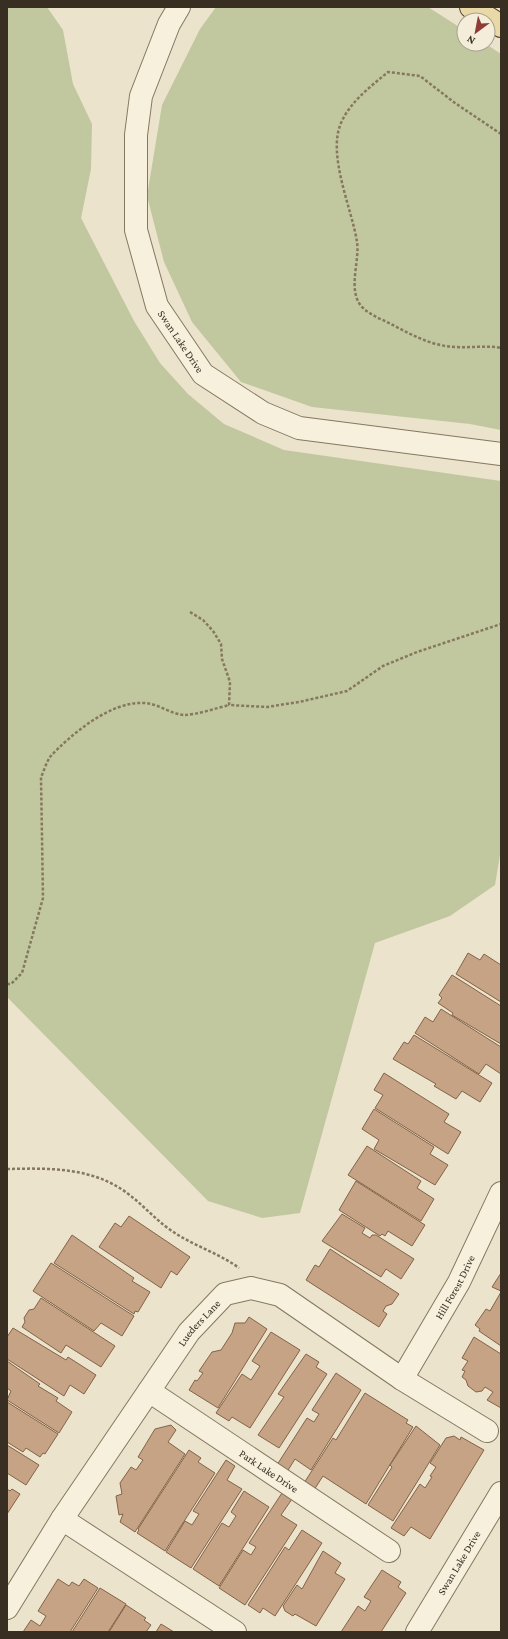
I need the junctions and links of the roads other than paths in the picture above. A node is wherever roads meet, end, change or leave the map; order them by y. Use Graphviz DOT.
graph roads {
  1 [pos="179,7"];
  2 [pos="471,7"];
  3 [pos="501,26"];
  4 [pos="501,454"];
  5 [pos="501,1193"];
  6 [pos="402,1379"];
  7 [pos="149,1391"];
  8 [pos="487,1431"];
  9 [pos="501,1493"];
  10 [pos="62,1520"];
  11 [pos="389,1550"];
  12 [pos="7,1608"];
  13 [pos="235,1632"];
  14 [pos="417,1632"];
  1 -- 4 [label="street, Swan Lake Drive"];
  2 -- 3 [label="main road"];
  5 -- 6 [label="street, Hill Forest Drive"];
  6 -- 7 [label="street, Lueders Lane"];
  6 -- 8 [label="street, Lueders Lane"];
  7 -- 10 [label="street, Lueders Lane"];
  7 -- 11 [label="street, Park Lake Drive"];
  9 -- 14 [label="street, Swan Lake Drive"];
  10 -- 12 [label="street, Lueders Lane"];
  10 -- 13 [label="street"];
}
